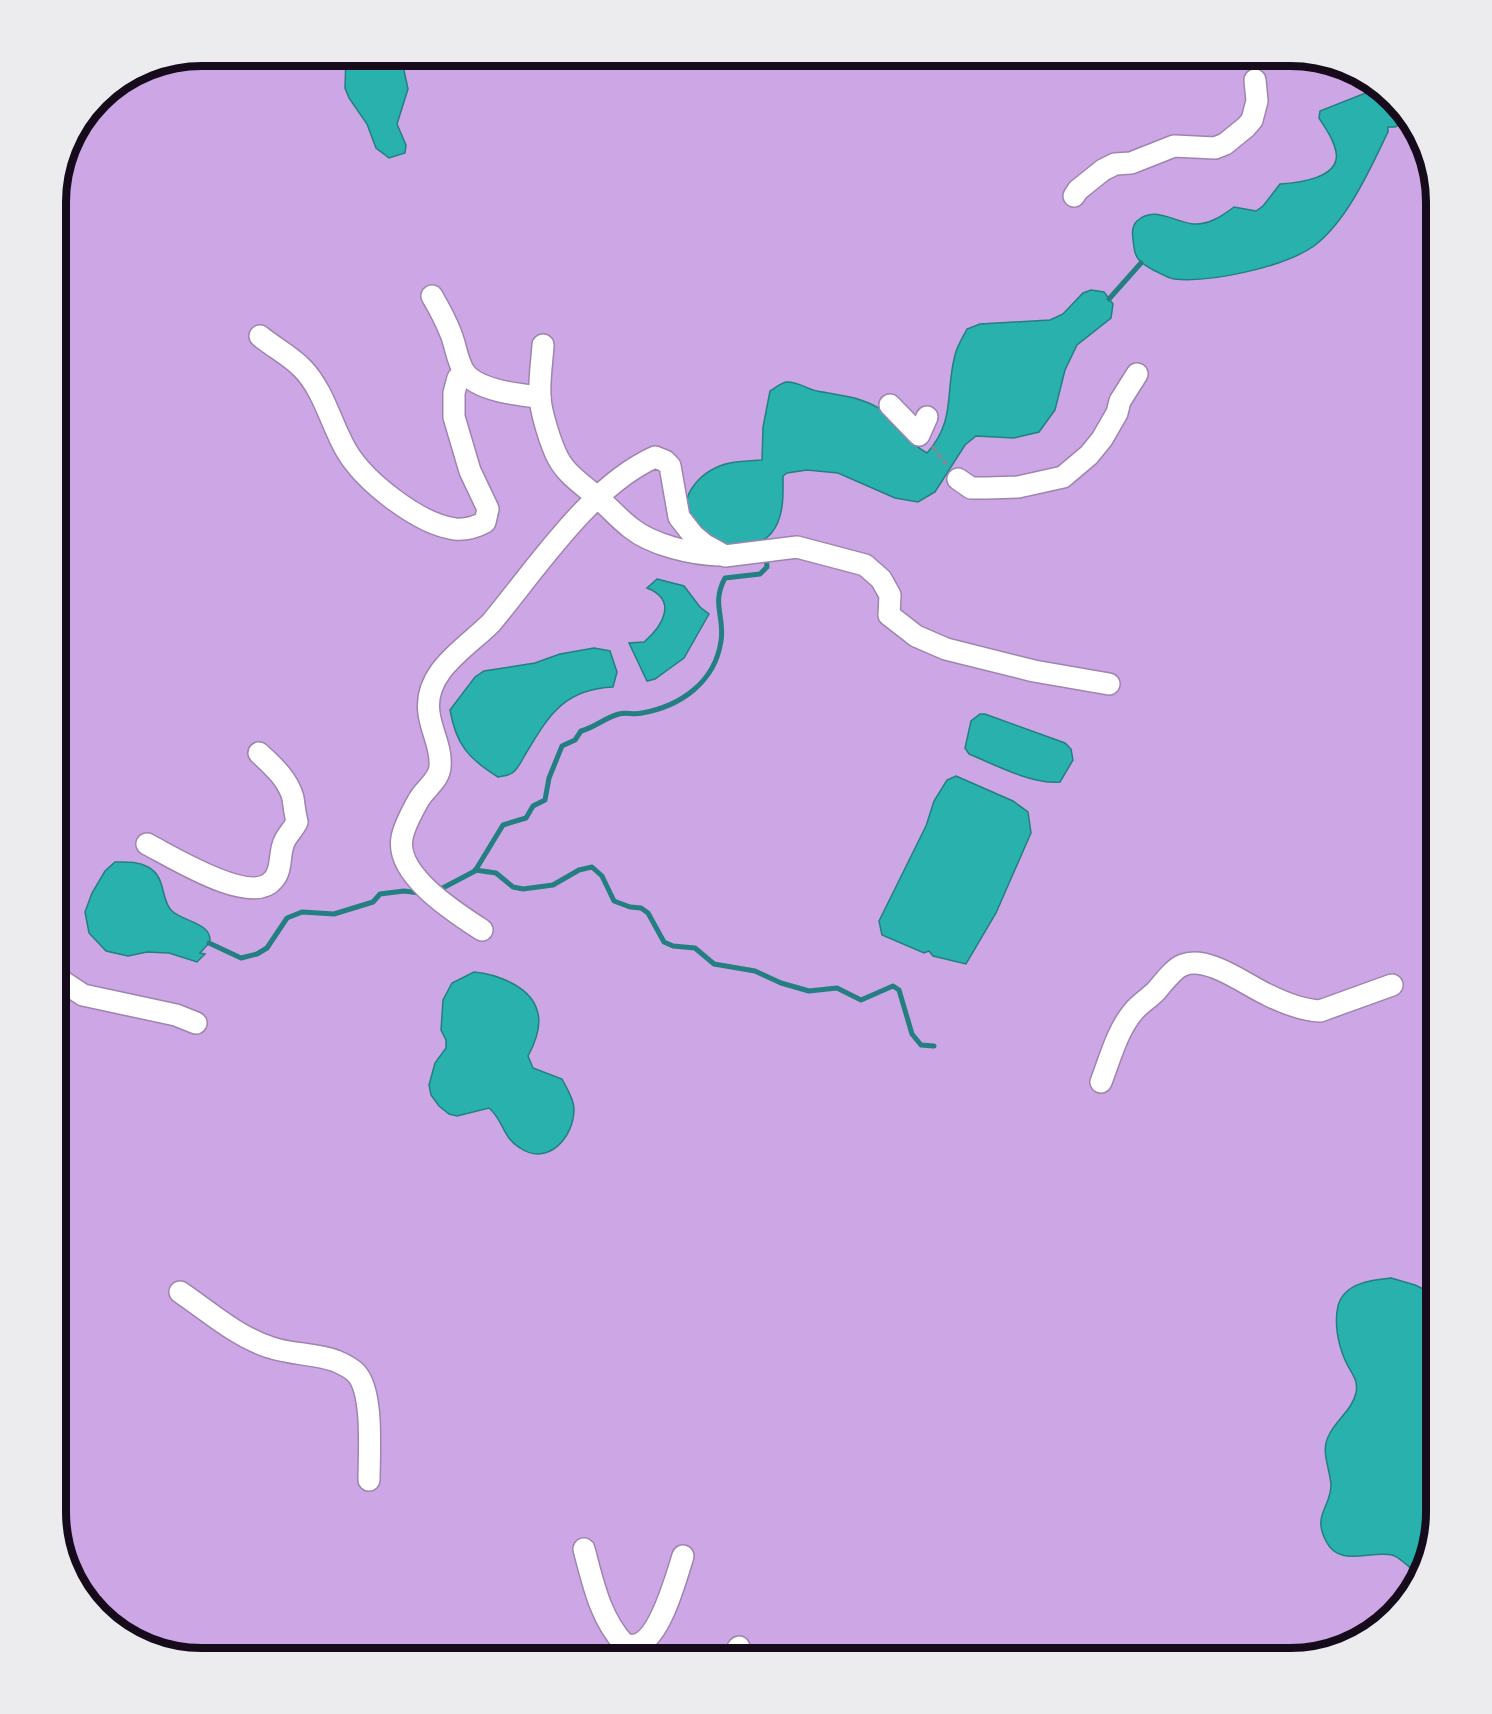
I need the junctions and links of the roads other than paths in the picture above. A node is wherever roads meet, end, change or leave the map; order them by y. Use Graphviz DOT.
graph roads {
  1 [pos="1255,80"];
  2 [pos="1074,196"];
  3 [pos="432,296"];
  4 [pos="260,336"];
  5 [pos="543,345"];
  6 [pos="465,373"];
  7 [pos="1137,374"];
  8 [pos="540,397"];
  9 [pos="890,405"];
  10 [pos="927,417"];
  11 [pos="958,479"];
  12 [pos="597,497"];
  13 [pos="724,556"];
  14 [pos="1108,684"];
  15 [pos="259,753"];
  16 [pos="147,843"];
  17 [pos="482,930"];
  18 [pos="66,984"];
  19 [pos="1392,985"];
  20 [pos="196,1023"];
  21 [pos="1101,1082"];
  22 [pos="180,1292"];
  23 [pos="369,1480"];
  24 [pos="584,1549"];
  25 [pos="683,1556"];
  1 -- 2 [label="lane"];
  3 -- 6 [label="lane"];
  4 -- 6 [label="lane"];
  5 -- 8 [label="lane"];
  6 -- 8 [label="lane"];
  7 -- 11 [label="lane"];
  8 -- 12 [label="lane"];
  9 -- 10 [label="lane"];
  12 -- 13 [label="lane"];
  12 -- 13 [label="lane"];
  12 -- 17 [label="lane"];
  13 -- 14 [label="lane"];
  15 -- 16 [label="lane"];
  18 -- 20 [label="lane"];
  19 -- 21 [label="lane"];
  22 -- 23 [label="lane"];
  24 -- 25 [label="lane"];
}
